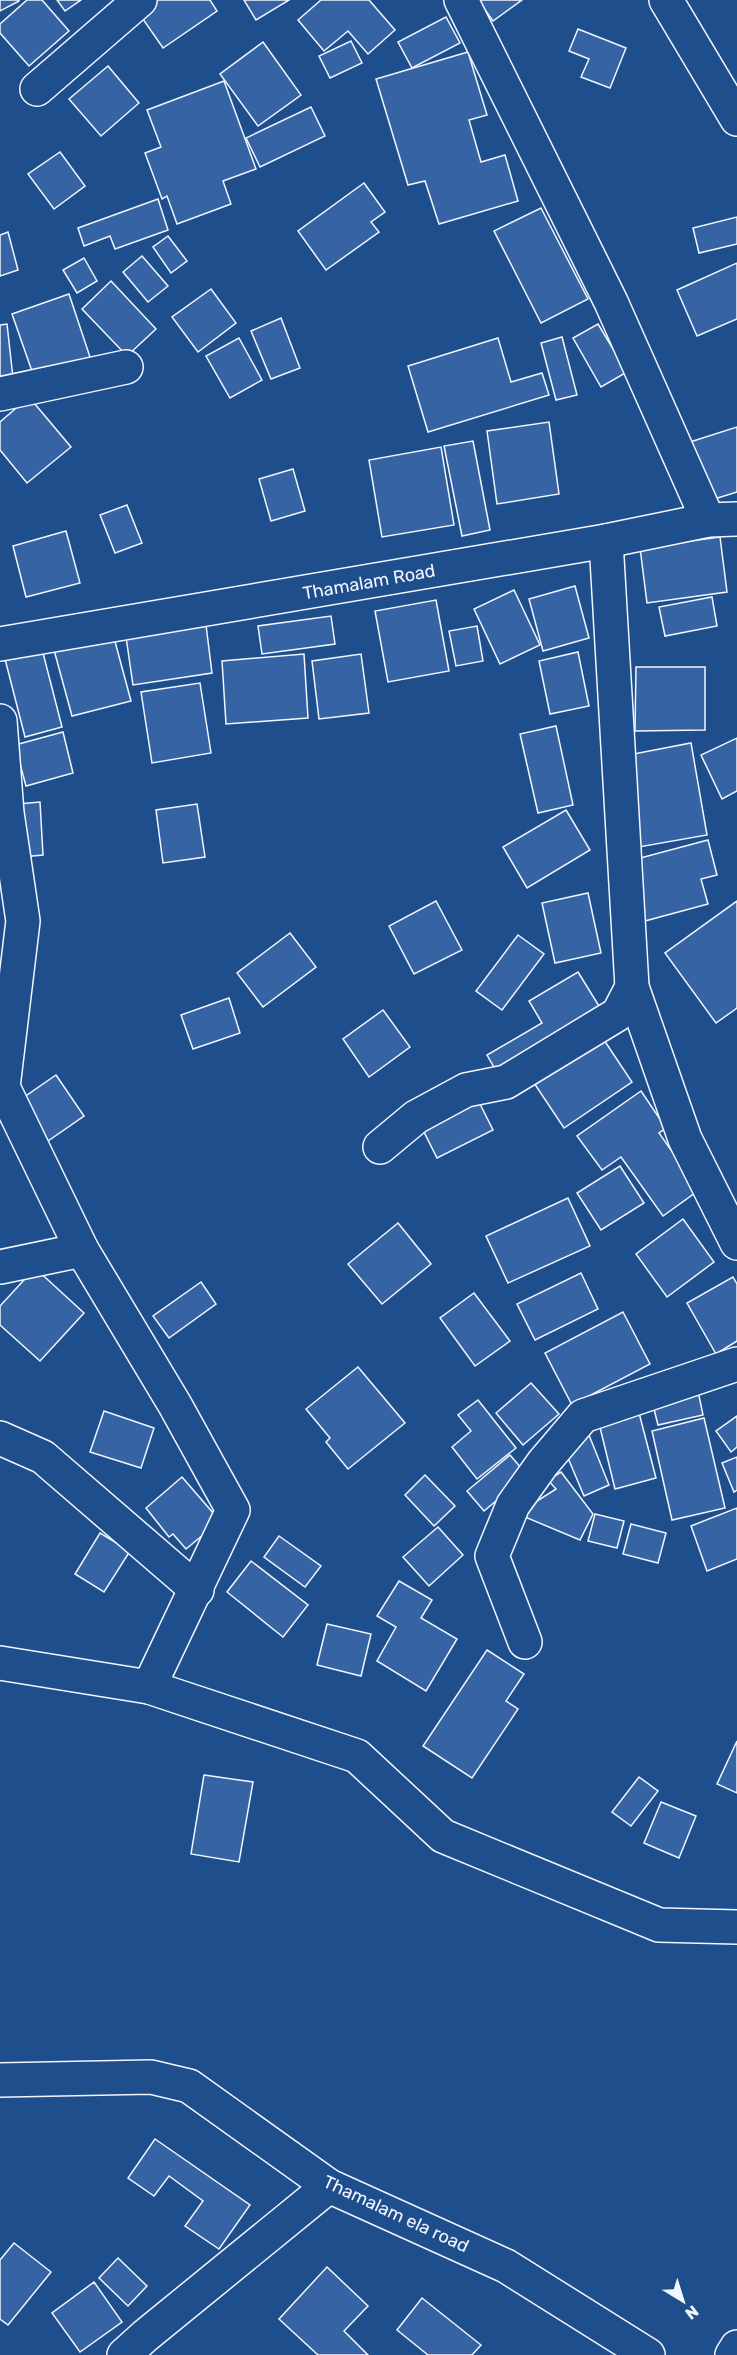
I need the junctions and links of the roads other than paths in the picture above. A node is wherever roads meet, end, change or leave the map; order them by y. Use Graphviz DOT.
graph roads {
  1 [pos="140,0"];
  2 [pos="461,0"];
  3 [pos="666,0"];
  4 [pos="37,89"];
  5 [pos="737,119"];
  6 [pos="126,367"];
  7 [pos="0,394"];
  8 [pos="722,520"];
  9 [pos="606,542"];
  10 [pos="0,644"];
  11 [pos="0,721"];
  12 [pos="632,987"];
  13 [pos="380,1147"];
  14 [pos="737,1244"];
  15 [pos="82,1250"];
  16 [pos="0,1267"];
  17 [pos="737,1364"];
  18 [pos="0,1438"];
  19 [pos="197,1590"];
  20 [pos="525,1642"];
  21 [pos="0,1663"];
  22 [pos="149,1687"];
  23 [pos="737,1926"];
  24 [pos="0,2080"];
  25 [pos="329,2186"];
  26 [pos="737,2347"];
  27 [pos="124,2355"];
  28 [pos="648,2355"];
  29 [pos="732,2355"];
  1 -- 4 [label="street"];
  2 -- 8 [label="street"];
  3 -- 5 [label="street"];
  6 -- 7 [label="street"];
  8 -- 9 [label="street, Thamalam Road"];
  9 -- 10 [label="street, Thamalam Road"];
  9 -- 12 [label="street"];
  11 -- 15 [label="street"];
  12 -- 13 [label="street"];
  12 -- 14 [label="street"];
  15 -- 16 [label="street"];
  15 -- 19 [label="street"];
  17 -- 20 [label="street"];
  18 -- 19 [label="street"];
  19 -- 22 [label="street"];
  21 -- 22 [label="street"];
  22 -- 23 [label="street"];
  24 -- 25 [label="street, Thamalam ela road"];
  25 -- 27 [label="street"];
  25 -- 28 [label="street, Thamalam ela road"];
  26 -- 29 [label="street"];
}
